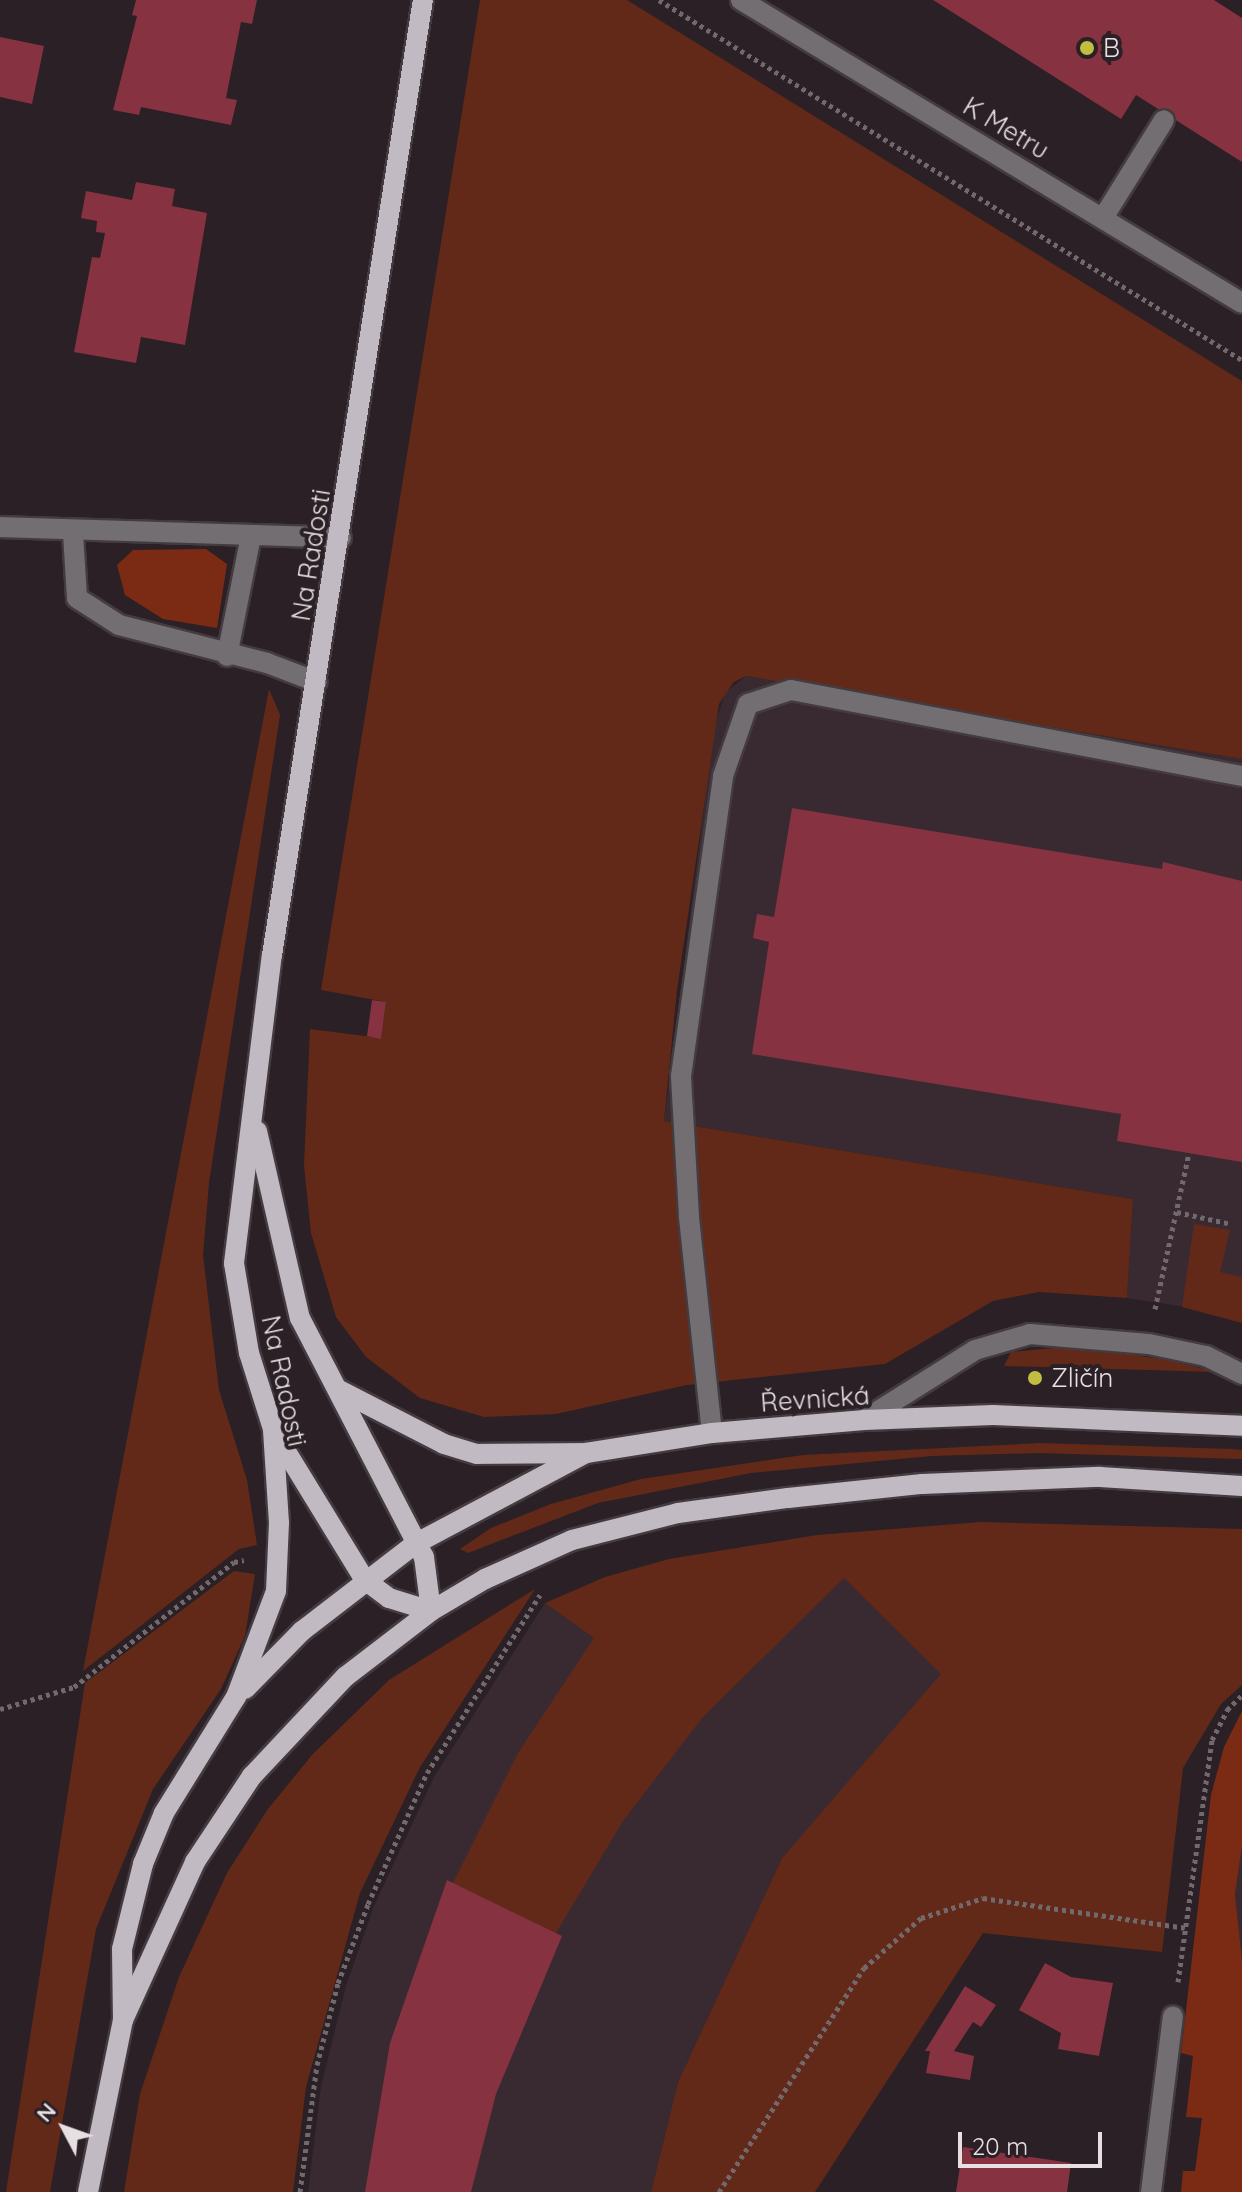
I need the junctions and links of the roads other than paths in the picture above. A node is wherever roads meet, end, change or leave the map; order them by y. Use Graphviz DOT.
graph roads {
  1 [pos="423,0"];
  2 [pos="741,0"];
  3 [pos="1164,120"];
  4 [pos="1103,218"];
  5 [pos="1242,303"];
  6 [pos="0,527"];
  7 [pos="73,533"];
  8 [pos="251,536"];
  9 [pos="341,538"];
  10 [pos="227,656"];
  11 [pos="317,682"];
  12 [pos="1242,776"];
  13 [pos="254,1118"];
  14 [pos="1242,1374"];
  15 [pos="339,1390"];
  16 [pos="864,1420"];
  17 [pos="1242,1426"];
  18 [pos="273,1429"];
  19 [pos="712,1433"];
  20 [pos="586,1453"];
  21 [pos="1242,1486"];
  22 [pos="415,1544"];
  23 [pos="365,1580"];
  24 [pos="431,1611"];
  25 [pos="236,1697"];
  26 [pos="1173,2016"];
  27 [pos="123,2020"];
  28 [pos="88,2192"];
  29 [pos="1151,2192"];
  1 -- 9 [label="main road, Na Radosti"];
  2 -- 4 [label="street, K Metru"];
  3 -- 4 [label="street"];
  4 -- 5 [label="street, K Metru"];
  6 -- 7 [label="street"];
  7 -- 8 [label="street"];
  7 -- 10 [label="street"];
  8 -- 9 [label="street"];
  8 -- 10 [label="street"];
  9 -- 11 [label="main road, Na Radosti"];
  10 -- 11 [label="street"];
  11 -- 13 [label="main road, Na Radosti"];
  12 -- 19 [label="street"];
  13 -- 15 [label="main road, Na Radosti"];
  13 -- 18 [label="main road, Na Radosti"];
  14 -- 16 [label="street"];
  15 -- 20 [label="main road"];
  15 -- 22 [label="main road, Na Radosti"];
  16 -- 17 [label="main road, Řevnická"];
  16 -- 19 [label="main road, Řevnická"];
  18 -- 23 [label="main road"];
  18 -- 25 [label="main road, Na Radosti"];
  19 -- 20 [label="main road, Řevnická"];
  20 -- 22 [label="main road, Řevnická"];
  21 -- 24 [label="main road"];
  22 -- 23 [label="main road, Na Radosti"];
  22 -- 24 [label="main road, Na Radosti"];
  23 -- 24 [label="main road"];
  23 -- 25 [label="main road, Na Radosti"];
  24 -- 27 [label="main road, Na Radosti"];
  25 -- 27 [label="main road, Na Radosti"];
  26 -- 29 [label="street"];
  27 -- 28 [label="main road, Na Radosti"];
}
